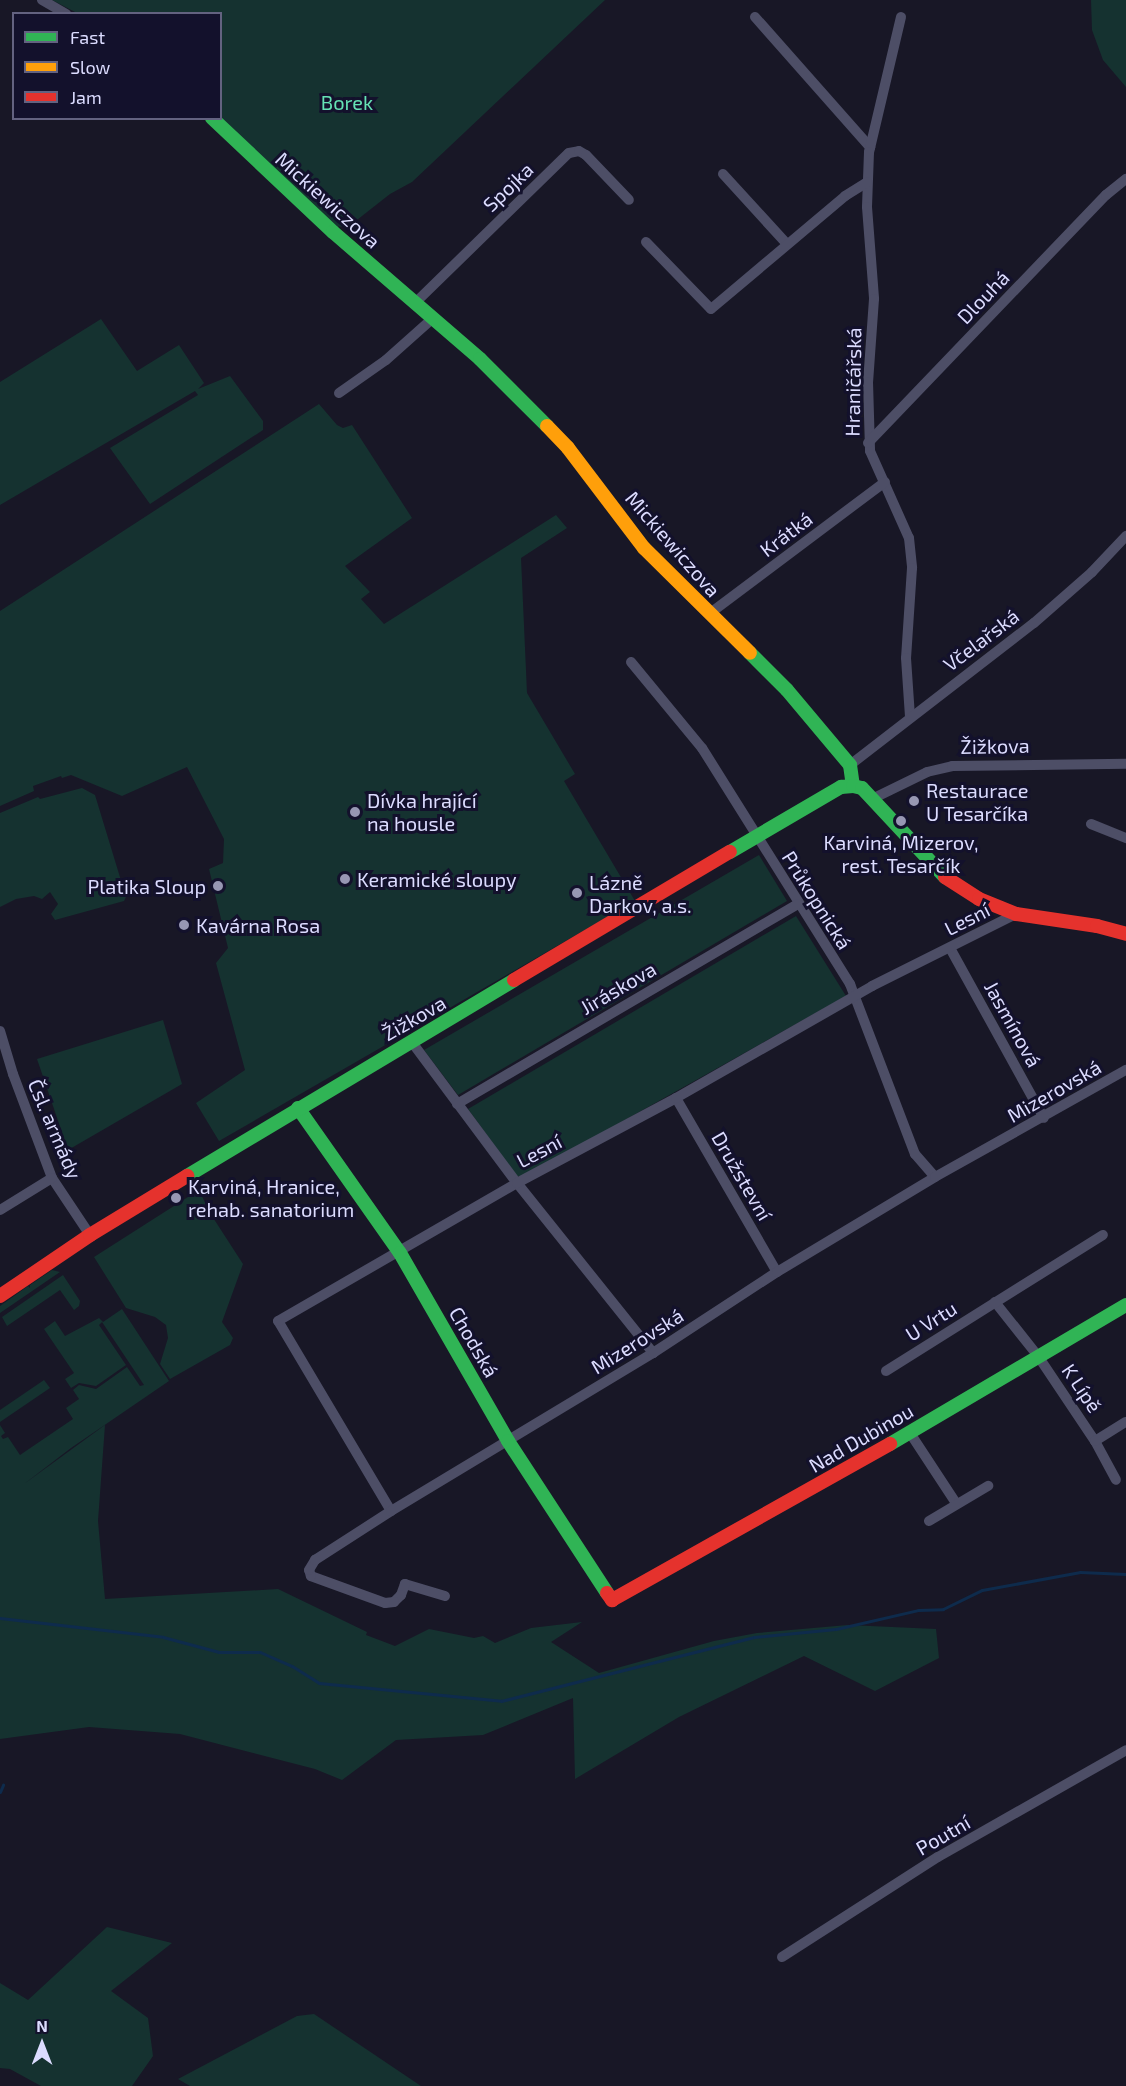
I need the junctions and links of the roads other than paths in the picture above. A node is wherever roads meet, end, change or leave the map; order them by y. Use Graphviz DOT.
graph roads {
  1 [pos="42,0"];
  2 [pos="63,12"];
  3 [pos="755,17"];
  4 [pos="901,17"];
  5 [pos="214,120"];
  6 [pos="870,147"];
  7 [pos="723,174"];
  8 [pos="1126,179"];
  9 [pos="867,182"];
  10 [pos="629,200"];
  11 [pos="646,242"];
  12 [pos="787,244"];
  13 [pos="414,304"];
  14 [pos="432,319"];
  15 [pos="339,393"];
  16 [pos="868,442"];
  17 [pos="885,482"];
  18 [pos="1126,536"];
  19 [pos="709,614"];
  20 [pos="631,662"];
  21 [pos="910,717"];
  22 [pos="1126,764"];
  23 [pos="850,765"];
  24 [pos="853,786"];
  25 [pos="872,799"];
  26 [pos="1091,824"];
  27 [pos="757,838"];
  28 [pos="1126,838"];
  29 [pos="798,904"];
  30 [pos="1016,914"];
  31 [pos="1126,934"];
  32 [pos="951,948"];
  33 [pos="856,997"];
  34 [pos="0,1030"];
  35 [pos="411,1041"];
  36 [pos="1126,1070"];
  37 [pos="676,1098"];
  38 [pos="457,1104"];
  39 [pos="298,1108"];
  40 [pos="1044,1118"];
  41 [pos="935,1177"];
  42 [pos="52,1178"];
  43 [pos="517,1184"];
  44 [pos="0,1210"];
  45 [pos="90,1234"];
  46 [pos="1103,1235"];
  47 [pos="400,1253"];
  48 [pos="777,1272"];
  49 [pos="0,1296"];
  50 [pos="995,1302"];
  51 [pos="1126,1305"];
  52 [pos="653,1353"];
  53 [pos="1038,1356"];
  54 [pos="886,1371"];
  55 [pos="1126,1422"];
  56 [pos="910,1433"];
  57 [pos="508,1441"];
  58 [pos="1095,1441"];
  59 [pos="1116,1480"];
  60 [pos="988,1486"];
  61 [pos="956,1503"];
  62 [pos="391,1511"];
  63 [pos="929,1521"];
  64 [pos="445,1596"];
  65 [pos="612,1600"];
  66 [pos="1126,1750"];
  67 [pos="782,1957"];
  1 -- 2 [label="street"];
  3 -- 6 [label="street"];
  4 -- 6 [label="street, Hraničářská"];
  5 -- 13 [label="street, Mickiewiczova"];
  6 -- 9 [label="street, Hraničářská"];
  7 -- 12 [label="street"];
  8 -- 16 [label="street, Dlouhá"];
  9 -- 12 [label="street"];
  9 -- 16 [label="street, Hraničářská"];
  10 -- 13 [label="street, Spojka"];
  11 -- 12 [label="street"];
  13 -- 14 [label="street, Mickiewiczova"];
  14 -- 15 [label="street"];
  14 -- 19 [label="street, Mickiewiczova"];
  16 -- 17 [label="street, Hraničářská"];
  17 -- 19 [label="street, Krátká"];
  17 -- 21 [label="street, Hraničářská"];
  18 -- 21 [label="street, Včelařská"];
  19 -- 23 [label="street, Mickiewiczova"];
  20 -- 27 [label="street, Průkopnická"];
  21 -- 23 [label="street, Včelařská"];
  22 -- 25 [label="street, Žižkova"];
  23 -- 24 [label="street"];
  24 -- 25 [label="street"];
  24 -- 27 [label="street, Žižkova"];
  25 -- 30 [label="street"];
  26 -- 28 [label="street"];
  27 -- 29 [label="street, Průkopnická"];
  27 -- 35 [label="street, Žižkova"];
  29 -- 33 [label="street, Průkopnická"];
  29 -- 38 [label="street, Jiráskova"];
  30 -- 31 [label="street"];
  30 -- 32 [label="street, Lesní"];
  32 -- 33 [label="street, Lesní"];
  32 -- 40 [label="street, Jasmínová"];
  33 -- 37 [label="street, Lesní"];
  33 -- 41 [label="street, Průkopnická"];
  34 -- 42 [label="street, Čsl. armády"];
  35 -- 38 [label="street"];
  35 -- 39 [label="street, Žižkova"];
  36 -- 40 [label="street, Mizerovská"];
  37 -- 43 [label="street, Lesní"];
  37 -- 48 [label="street, Družstevní"];
  38 -- 43 [label="street"];
  39 -- 45 [label="street, Žižkova"];
  39 -- 47 [label="street, Chodská"];
  40 -- 41 [label="street, Mizerovská"];
  41 -- 48 [label="street, Mizerovská"];
  42 -- 44 [label="street"];
  42 -- 45 [label="street, Čsl. armády"];
  43 -- 47 [label="street, Lesní"];
  43 -- 52 [label="street"];
  45 -- 49 [label="street, Žižkova"];
  46 -- 50 [label="street, U Vrtu"];
  47 -- 57 [label="street, Chodská"];
  47 -- 62 [label="street, Lesní"];
  48 -- 52 [label="street, Mizerovská"];
  50 -- 53 [label="street"];
  50 -- 54 [label="street, U Vrtu"];
  51 -- 53 [label="street, Nad Dubinou"];
  52 -- 57 [label="street, Mizerovská"];
  53 -- 56 [label="street, Nad Dubinou"];
  53 -- 58 [label="street, K Lípě"];
  55 -- 58 [label="street, K Lípě"];
  56 -- 61 [label="street"];
  56 -- 65 [label="street, Nad Dubinou"];
  57 -- 62 [label="street, Mizerovská"];
  57 -- 65 [label="street, Chodská"];
  58 -- 59 [label="street, K Lípě"];
  60 -- 61 [label="street"];
  61 -- 63 [label="street"];
  62 -- 64 [label="street, Mizerovská"];
  66 -- 67 [label="street, Poutní"];
}
